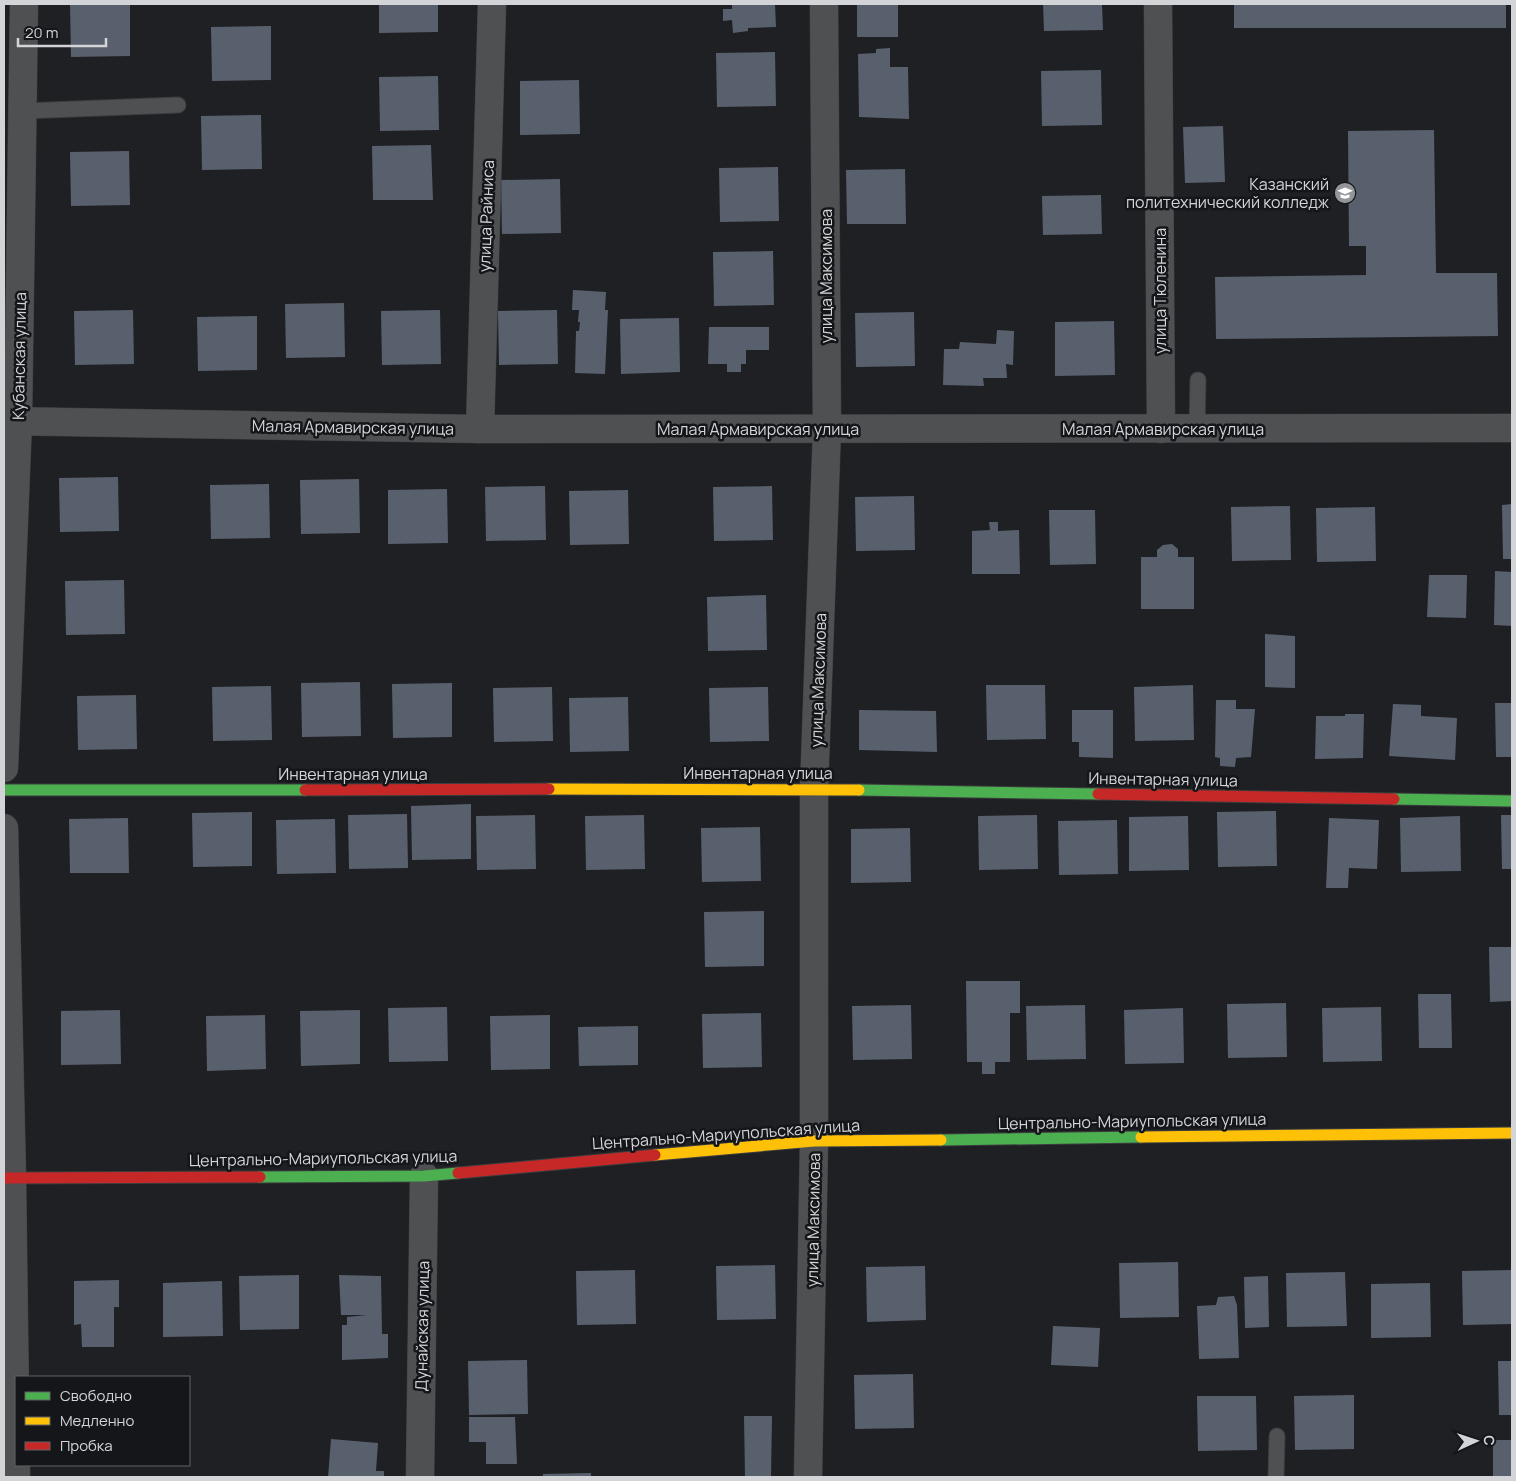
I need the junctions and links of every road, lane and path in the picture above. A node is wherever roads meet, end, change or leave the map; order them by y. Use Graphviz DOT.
graph roads {
  1 [pos="24,4"];
  2 [pos="492,4"];
  3 [pos="824,4"];
  4 [pos="1158,4"];
  5 [pos="178,105"];
  6 [pos="23,111"];
  7 [pos="1198,380"];
  8 [pos="11,421"];
  9 [pos="480,428"];
  10 [pos="1197,428"];
  11 [pos="1512,428"];
  12 [pos="827,429"];
  13 [pos="1161,429"];
  14 [pos="4,768"];
  15 [pos="814,789"];
  16 [pos="4,790"];
  17 [pos="1512,801"];
  18 [pos="4,828"];
  19 [pos="1512,1133"];
  20 [pos="814,1140"];
  21 [pos="424,1176"];
  22 [pos="8,1177"];
  23 [pos="1277,1436"];
  24 [pos="15,1440"];
  25 [pos="420,1477"];
  26 [pos="808,1477"];
  27 [pos="1276,1477"];
  1 -- 6 [label="street, Кубанская улица"];
  2 -- 9 [label="street, улица Райниса"];
  3 -- 12 [label="street, улица Максимова"];
  4 -- 13 [label="street, улица Тюленина"];
  5 -- 6 [label="lane"];
  6 -- 8 [label="street, Кубанская улица"];
  7 -- 10 [label="lane"];
  8 -- 9 [label="street, Малая Армавирская улица"];
  8 -- 14 [label="street, Кубанская улица"];
  9 -- 12 [label="street, Малая Армавирская улица"];
  10 -- 11 [label="street, Малая Армавирская улица"];
  10 -- 13 [label="street, Малая Армавирская улица"];
  12 -- 13 [label="street, Малая Армавирская улица"];
  12 -- 15 [label="street, улица Максимова"];
  15 -- 16 [label="street, Инвентарная улица"];
  15 -- 17 [label="street, Инвентарная улица"];
  15 -- 20 [label="street, улица Максимова"];
  18 -- 22 [label="street"];
  19 -- 20 [label="street, Центрально-Мариупольская улица"];
  20 -- 21 [label="street, Центрально-Мариупольская улица"];
  20 -- 26 [label="street, улица Максимова"];
  21 -- 22 [label="street, Центрально-Мариупольская улица"];
  21 -- 25 [label="street, Дунайская улица"];
  22 -- 24 [label="street"];
  23 -- 27 [label="lane"];
}
